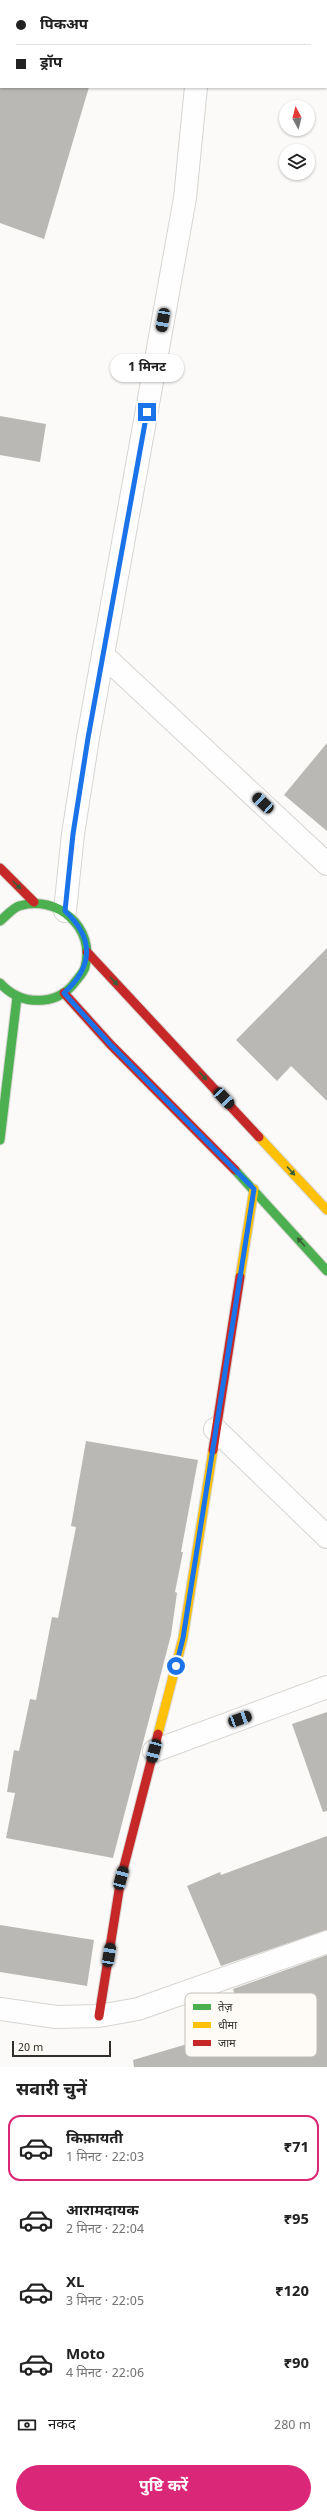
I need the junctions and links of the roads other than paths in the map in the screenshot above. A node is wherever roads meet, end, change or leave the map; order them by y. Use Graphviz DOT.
graph roads {
  1 [pos="196,88"];
  2 [pos="103,655"];
  3 [pos="327,864"];
  4 [pos="0,868"];
  5 [pos="34,902"];
  6 [pos="65,911"];
  7 [pos="0,921"];
  8 [pos="88,952"];
  9 [pos="0,983"];
  10 [pos="64,993"];
  11 [pos="17,997"];
  12 [pos="0,1140"];
  13 [pos="254,1189"];
  14 [pos="327,1210"];
  15 [pos="327,1271"];
  16 [pos="215,1429"];
  17 [pos="327,1537"];
  18 [pos="327,1687"];
  19 [pos="154,1751"];
  20 [pos="327,1942"];
  21 [pos="0,2008"];
  22 [pos="99,2016"];
  1 -- 2 [label="street"];
  2 -- 3 [label="street"];
  2 -- 6 [label="street"];
  4 -- 5 [label="street, one-way"];
  5 -- 6 [label="street"];
  5 -- 7 [label="street"];
  6 -- 8 [label="street"];
  8 -- 10 [label="street"];
  8 -- 14 [label="street, one-way"];
  9 -- 11 [label="street"];
  10 -- 11 [label="street"];
  10 -- 13 [label="street"];
  11 -- 12 [label="street"];
  15 -- 13 [label="street, one-way"];
  13 -- 16 [label="street"];
  16 -- 17 [label="street"];
  16 -- 19 [label="street"];
  18 -- 19 [label="street"];
  19 -- 22 [label="street"];
  20 -- 22 [label="street"];
  21 -- 22 [label="street"];
}
